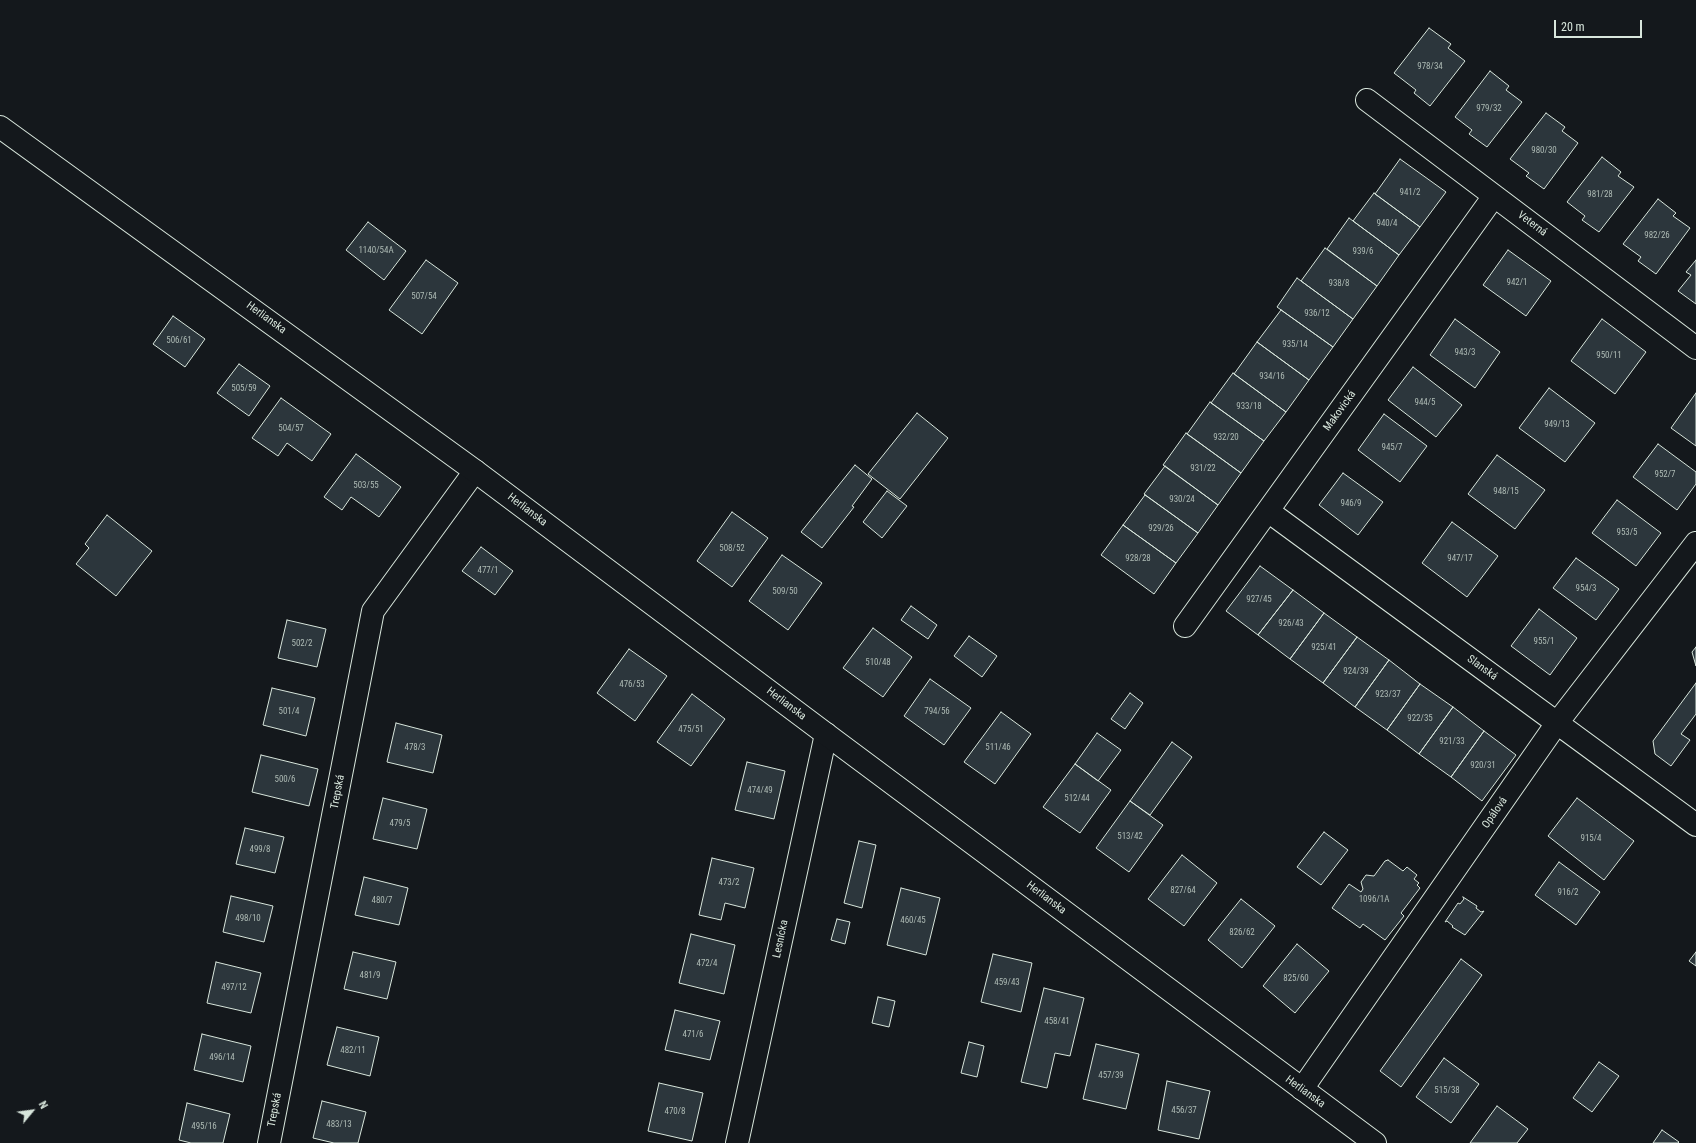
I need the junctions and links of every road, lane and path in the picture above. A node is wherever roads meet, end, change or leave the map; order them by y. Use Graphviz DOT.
graph roads {
  1 [pos="1368,100"];
  2 [pos="0,127"];
  3 [pos="1494,196"];
  4 [pos="1696,348"];
  5 [pos="475,471"];
  6 [pos="1268,511"];
  7 [pos="1696,542"];
  8 [pos="1185,626"];
  9 [pos="1557,723"];
  10 [pos="826,734"];
  11 [pos="1696,825"];
  12 [pos="1302,1089"];
  13 [pos="269,1143"];
  14 [pos="737,1143"];
  15 [pos="1375,1143"];
  1 -- 3 [label="street, Veterná"];
  2 -- 5 [label="street, Herlianska"];
  3 -- 4 [label="street, Veterná"];
  3 -- 6 [label="street, Makovická"];
  5 -- 10 [label="street, Herlianska"];
  5 -- 13 [label="street, Trepská"];
  6 -- 8 [label="street, Makovická"];
  6 -- 9 [label="street, Slanská"];
  7 -- 9 [label="street, Opálová"];
  9 -- 11 [label="street, Slanská"];
  9 -- 12 [label="street, Opálová"];
  10 -- 12 [label="street, Herlianska"];
  10 -- 14 [label="street, Lesnícka"];
  12 -- 15 [label="street, Herlianska"];
}
